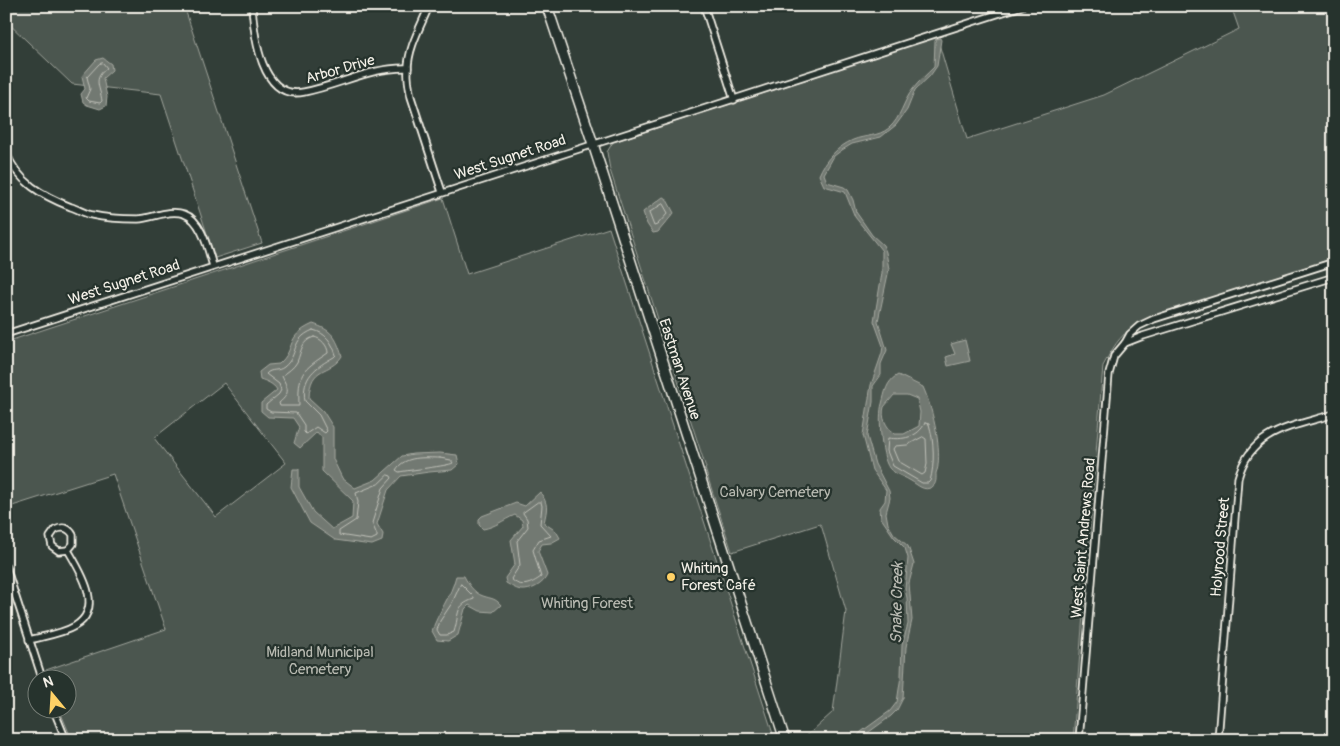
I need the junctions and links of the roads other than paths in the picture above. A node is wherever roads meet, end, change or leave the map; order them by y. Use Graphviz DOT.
graph roads {
  1 [pos="252,6"];
  2 [pos="429,6"];
  3 [pos="547,6"];
  4 [pos="704,6"];
  5 [pos="1022,6"];
  6 [pos="408,68"];
  7 [pos="734,100"];
  8 [pos="593,144"];
  9 [pos="6,152"];
  10 [pos="442,192"];
  11 [pos="1334,262"];
  12 [pos="213,266"];
  13 [pos="1334,276"];
  14 [pos="1245,290"];
  15 [pos="1250,303"];
  16 [pos="6,334"];
  17 [pos="1126,343"];
  18 [pos="1334,414"];
  19 [pos="68,550"];
  20 [pos="6,567"];
  21 [pos="29,640"];
  22 [pos="39,668"];
  23 [pos="56,718"];
  24 [pos="66,740"];
  25 [pos="784,740"];
  26 [pos="1079,740"];
  27 [pos="1218,740"];
  1 -- 6 [label="street, Arbor Drive"];
  2 -- 6 [label="street"];
  3 -- 8 [label="main road, Eastman Avenue"];
  4 -- 7 [label="street"];
  5 -- 7 [label="street, West Sugnet Road"];
  6 -- 10 [label="street"];
  7 -- 8 [label="street, West Sugnet Road"];
  8 -- 10 [label="street, West Sugnet Road"];
  8 -- 25 [label="main road, Eastman Avenue"];
  9 -- 12 [label="street"];
  10 -- 12 [label="street, West Sugnet Road"];
  11 -- 14 [label="street, West Saint Andrews Road"];
  12 -- 16 [label="street, West Sugnet Road"];
  13 -- 15 [label="street"];
  14 -- 15 [label="street"];
  14 -- 17 [label="street, West Saint Andrews Road"];
  15 -- 17 [label="street"];
  17 -- 26 [label="street, West Saint Andrews Road"];
  18 -- 27 [label="street, Holyrood Street"];
  19 -- 19 [label="street"];
  19 -- 21 [label="street"];
  20 -- 21 [label="street"];
  21 -- 22 [label="street"];
  23 -- 24 [label="street"];
}
